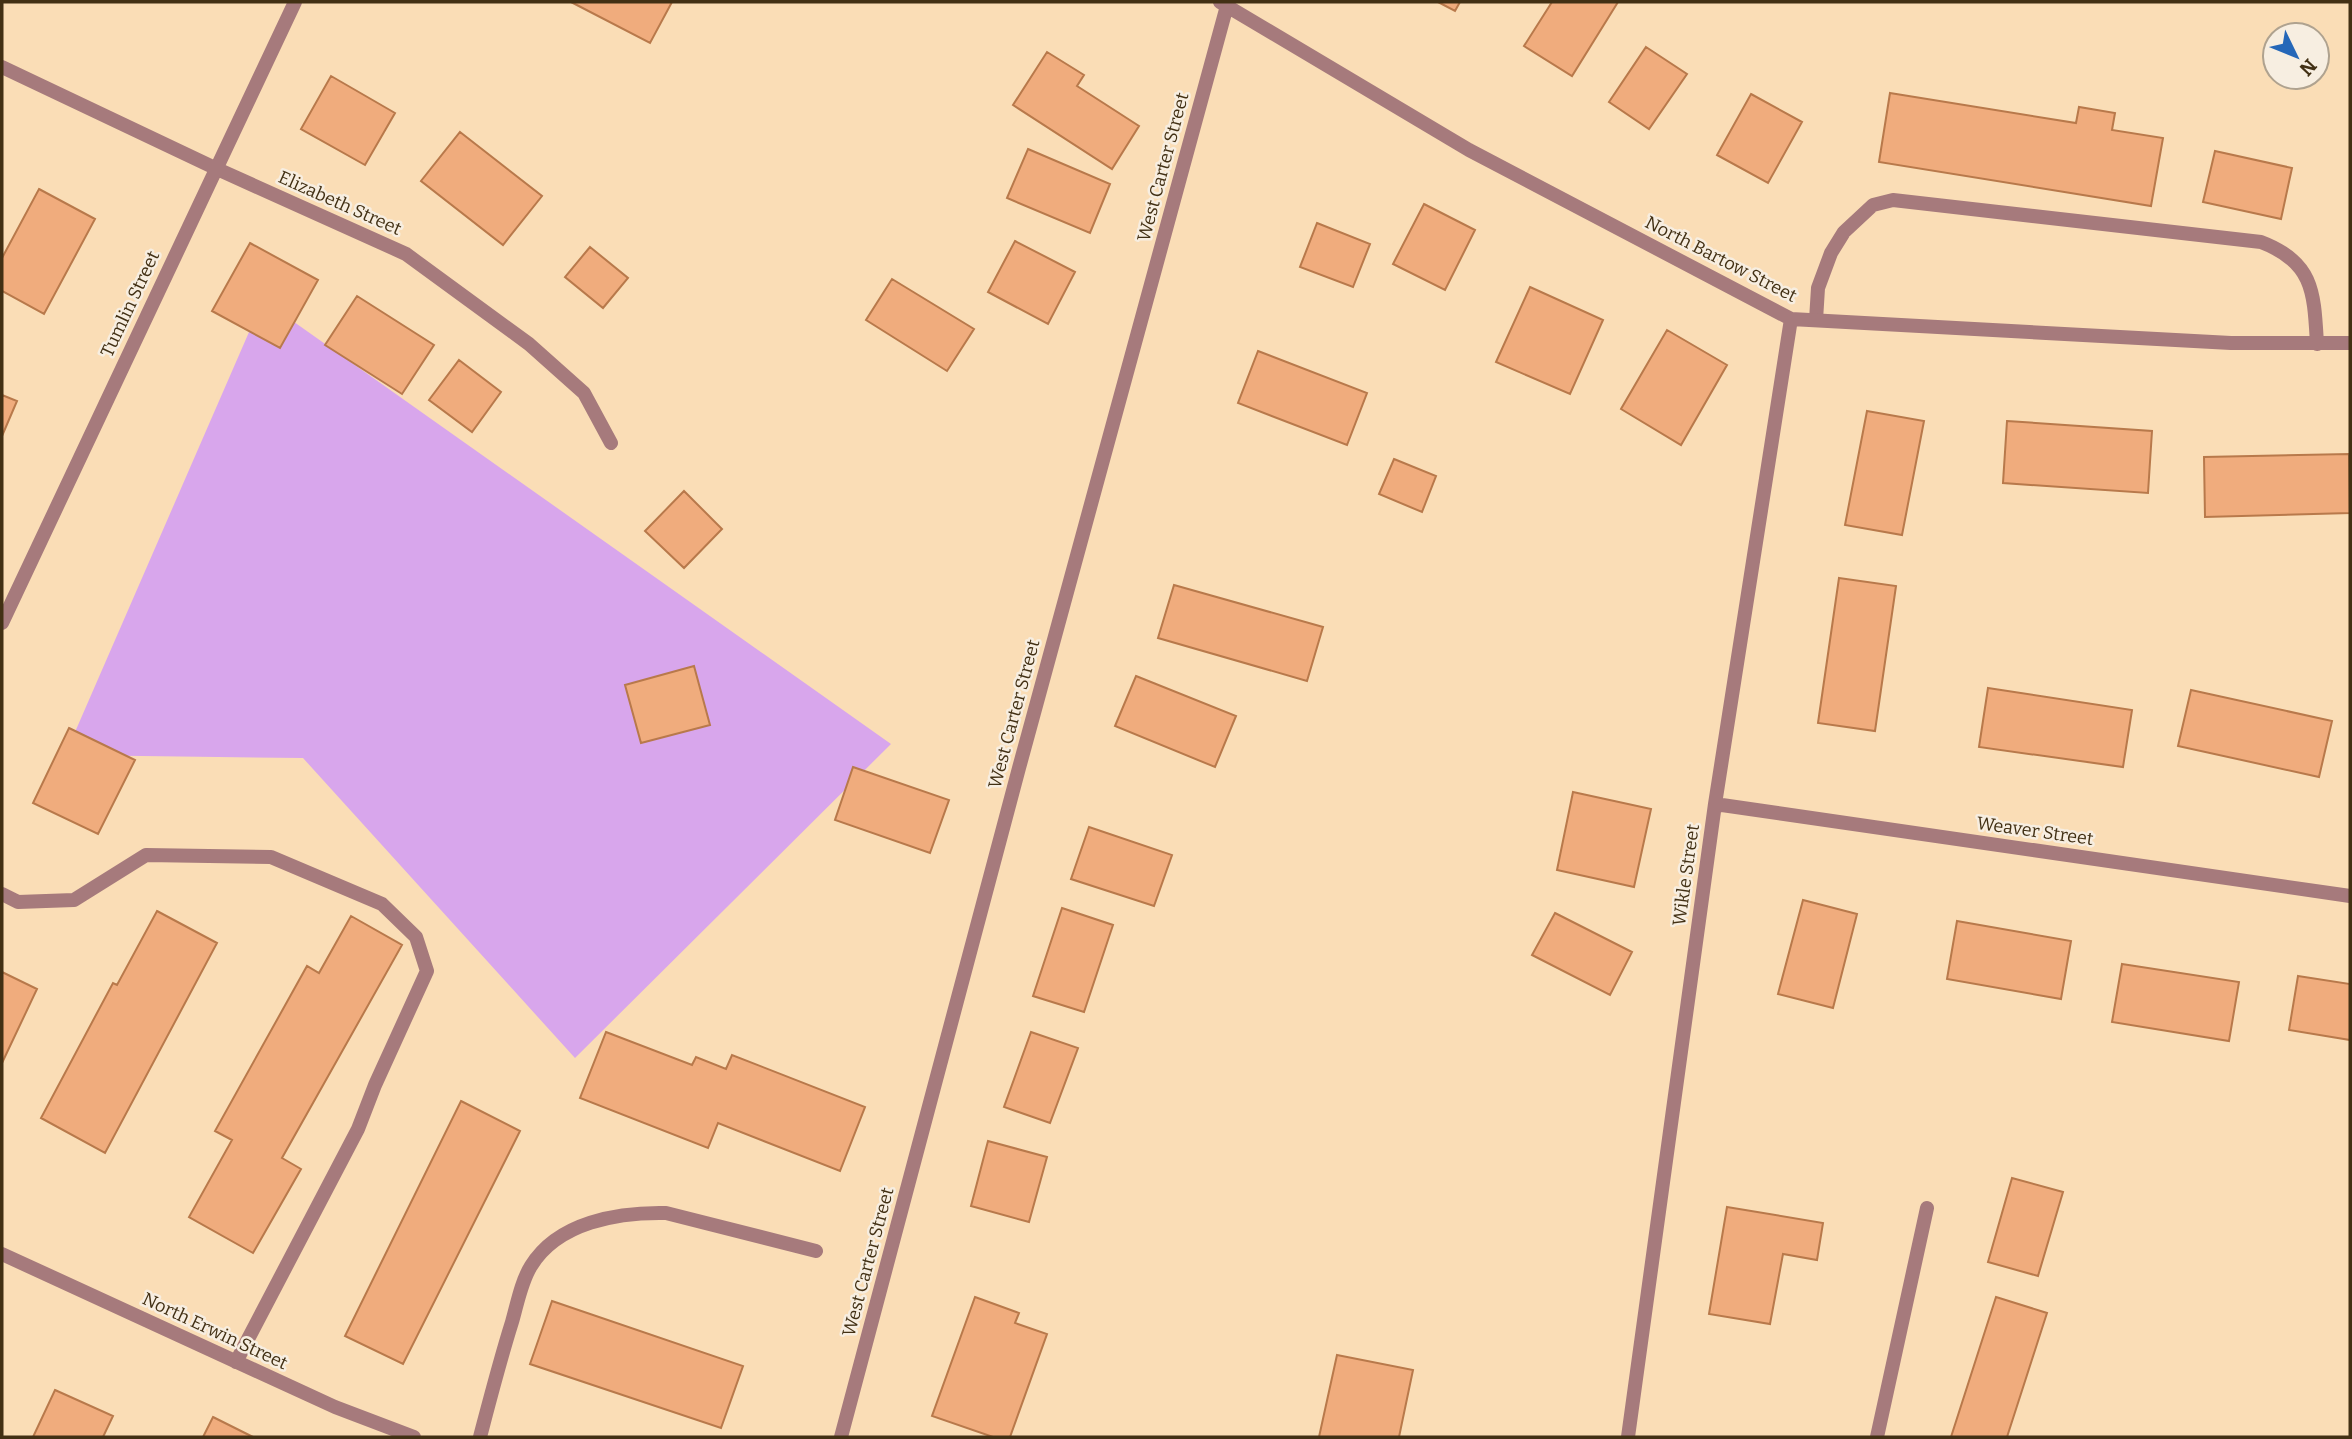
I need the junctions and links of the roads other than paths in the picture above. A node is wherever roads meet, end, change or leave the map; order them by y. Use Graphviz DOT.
graph roads {
  1 [pos="295,2"];
  2 [pos="1225,3"];
  3 [pos="2,67"];
  4 [pos="215,168"];
  5 [pos="1791,318"];
  6 [pos="1816,320"];
  7 [pos="2350,343"];
  8 [pos="2317,344"];
  9 [pos="611,443"];
  10 [pos="2,622"];
  11 [pos="1715,804"];
  12 [pos="2,894"];
  13 [pos="2350,896"];
  14 [pos="18,902"];
  15 [pos="2,908"];
  16 [pos="1927,1208"];
  17 [pos="816,1251"];
  18 [pos="2,1254"];
  19 [pos="236,1362"];
  20 [pos="414,1437"];
  21 [pos="480,1437"];
  22 [pos="841,1437"];
  23 [pos="1628,1437"];
  24 [pos="1877,1437"];
  1 -- 4 [label="street, Tumlin Street"];
  2 -- 5 [label="street, North Bartow Street"];
  2 -- 22 [label="street, West Carter Street"];
  3 -- 4 [label="street, Elizabeth Street"];
  4 -- 9 [label="street, Elizabeth Street"];
  4 -- 10 [label="street, Tumlin Street"];
  5 -- 6 [label="street, North Bartow Street"];
  5 -- 11 [label="street, Wikle Street"];
  6 -- 8 [label="street, North Bartow Street"];
  6 -- 8 [label="street"];
  7 -- 8 [label="street, North Bartow Street"];
  11 -- 13 [label="street, Weaver Street"];
  11 -- 23 [label="street, Wikle Street"];
  12 -- 14 [label="street"];
  14 -- 15 [label="street"];
  14 -- 19 [label="street"];
  16 -- 24 [label="street"];
  17 -- 21 [label="street"];
  18 -- 19 [label="street, North Erwin Street"];
  19 -- 20 [label="street, North Erwin Street"];
}
